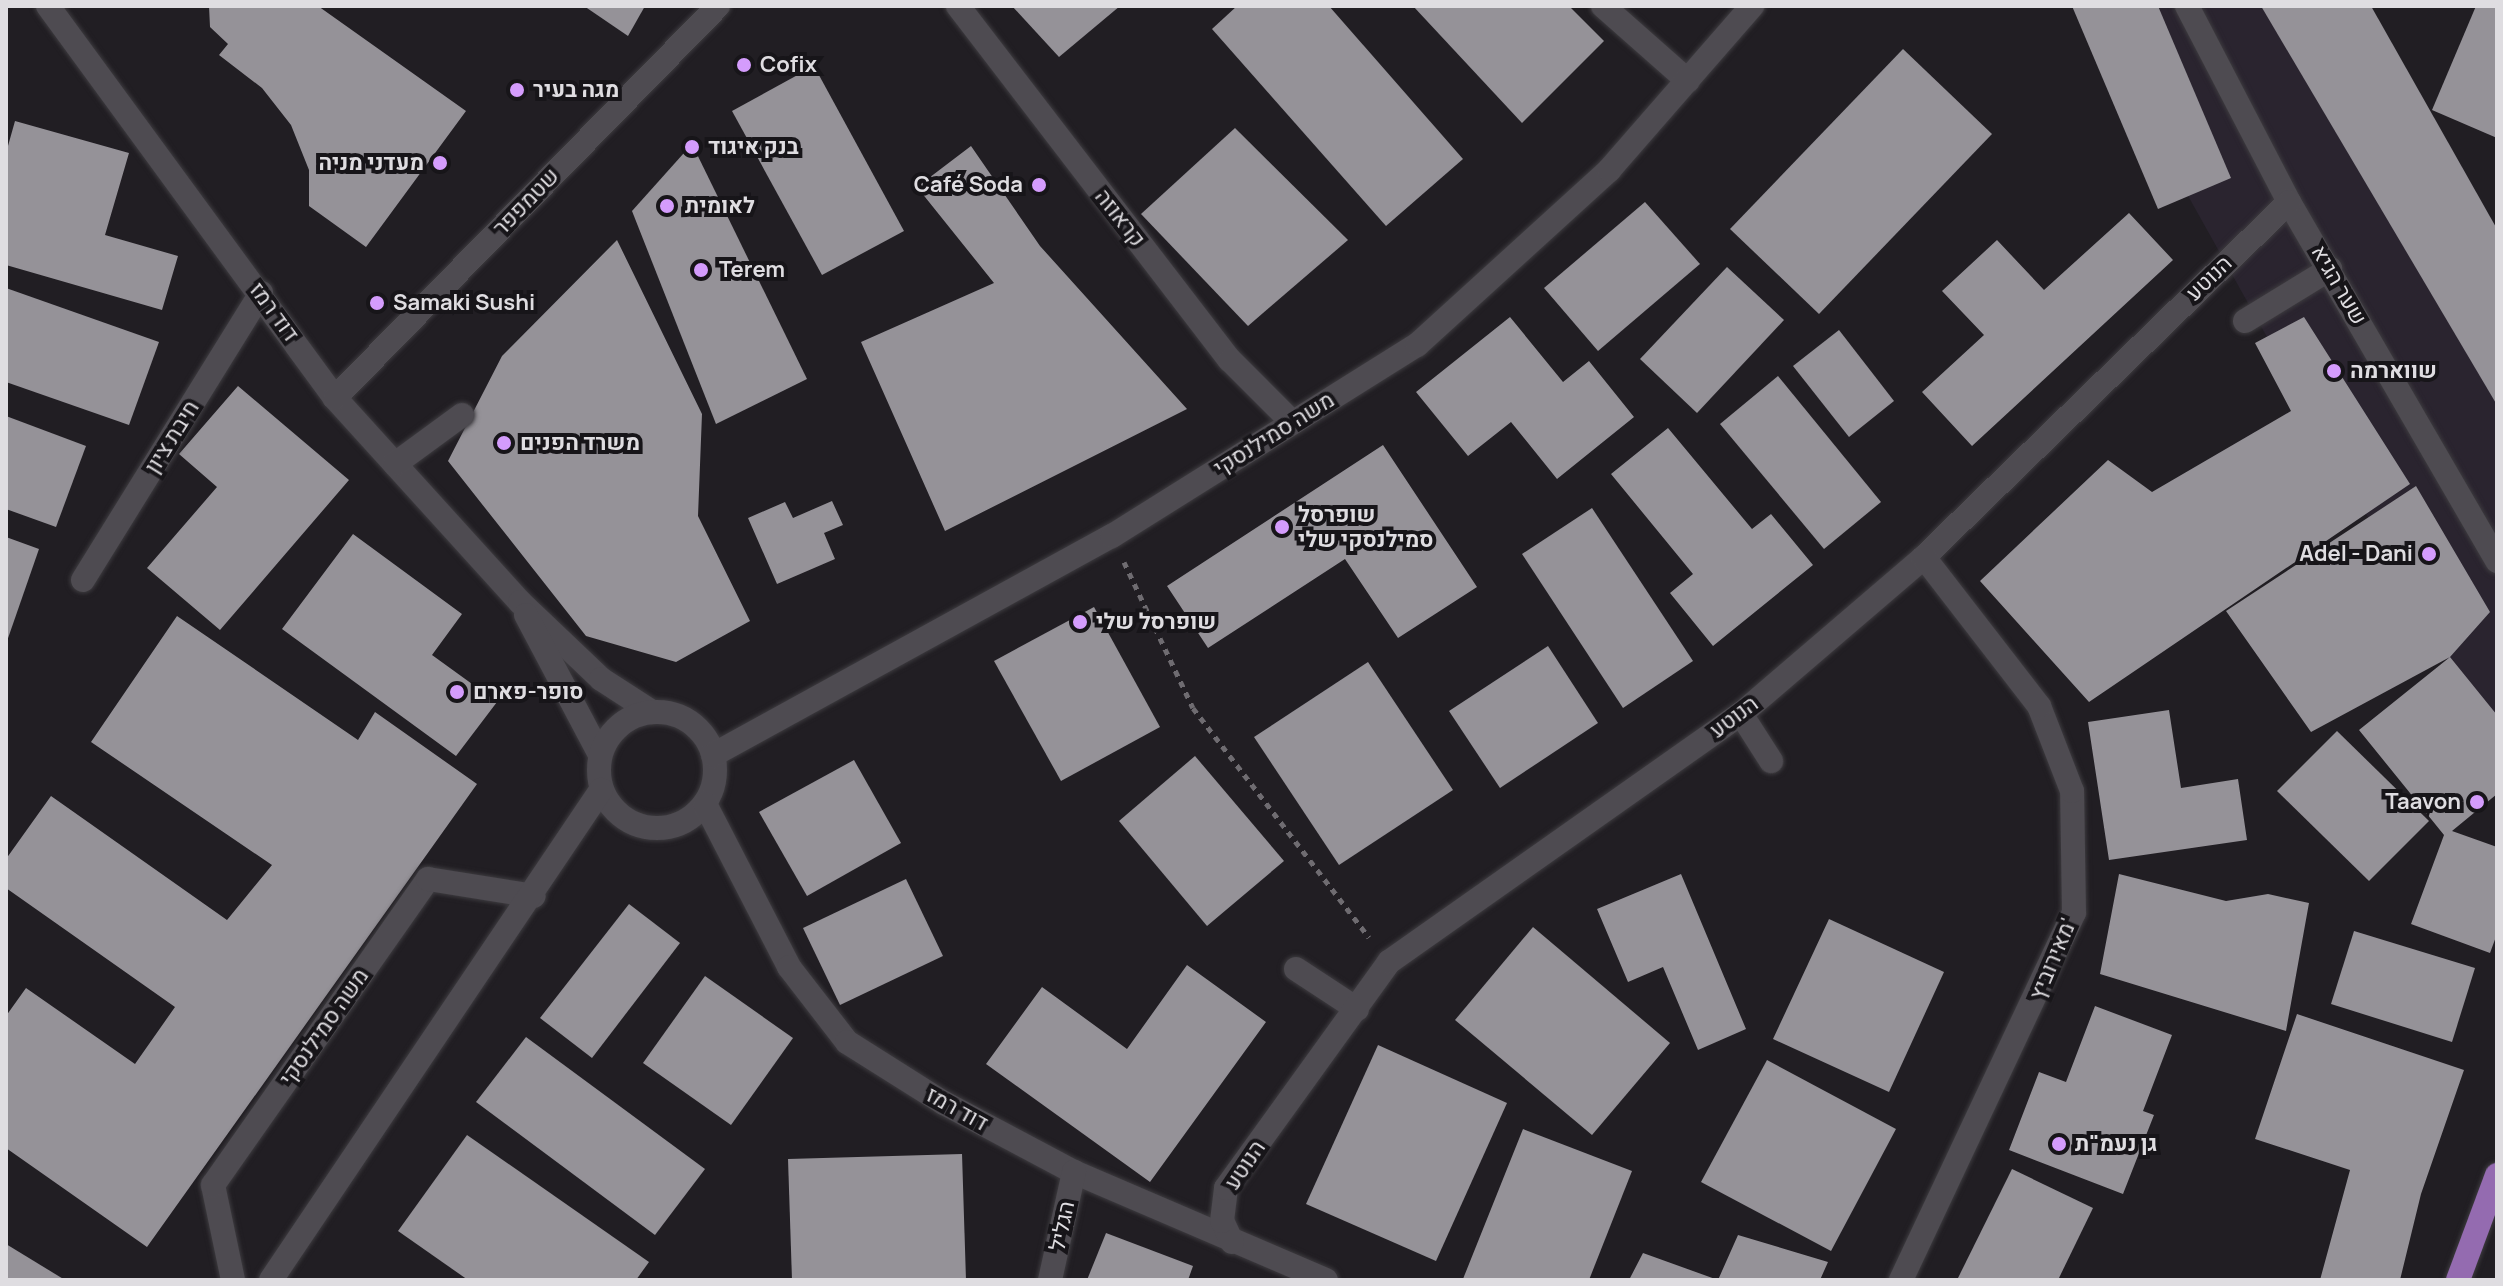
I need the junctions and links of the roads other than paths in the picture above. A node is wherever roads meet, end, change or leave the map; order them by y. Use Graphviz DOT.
graph roads {
  1 [pos="48,6"];
  2 [pos="718,6"];
  3 [pos="958,6"];
  4 [pos="1603,6"];
  5 [pos="1752,6"];
  6 [pos="2187,6"];
  7 [pos="1688,81"];
  8 [pos="2289,202"];
  9 [pos="2330,269"];
  10 [pos="261,293"];
  11 [pos="2245,321"];
  12 [pos="335,398"];
  13 [pos="462,415"];
  14 [pos="1292,422"];
  15 [pos="395,464"];
  16 [pos="1924,557"];
  17 [pos="2497,561"];
  18 [pos="83,580"];
  19 [pos="520,602"];
  20 [pos="652,712"];
  21 [pos="1741,714"];
  22 [pos="600,755"];
  23 [pos="713,755"];
  24 [pos="1771,761"];
  25 [pos="601,790"];
  26 [pos="705,804"];
  27 [pos="534,896"];
  28 [pos="1296,969"];
  29 [pos="1357,1009"];
  30 [pos="1074,1172"];
  31 [pos="2497,1175"];
  32 [pos="1232,1242"];
  33 [pos="233,1280"];
  34 [pos="271,1280"];
  35 [pos="1050,1280"];
  36 [pos="1326,1280"];
  37 [pos="1901,1280"];
  38 [pos="2458,1280"];
  1 -- 10 [label="street, דוד רמז"];
  2 -- 12 [label="street, שטמפפר"];
  3 -- 14 [label="street, קראוזה"];
  4 -- 7 [label="street"];
  5 -- 7 [label="street, משה סמילנסקי"];
  6 -- 8 [label="street, שער הגיא"];
  7 -- 14 [label="street, משה סמילנסקי"];
  8 -- 9 [label="street, שער הגיא"];
  8 -- 16 [label="street, הנוטע"];
  9 -- 11 [label="street"];
  9 -- 17 [label="street, שער הגיא"];
  10 -- 12 [label="street, דוד רמז"];
  10 -- 18 [label="street, חיבת ציון"];
  12 -- 15 [label="street, דוד רמז"];
  13 -- 15 [label="street"];
  14 -- 23 [label="street, משה סמילנסקי"];
  15 -- 19 [label="street, דוד רמז"];
  16 -- 21 [label="street, הנוטע"];
  16 -- 37 [label="street, מאירוביץ'"];
  19 -- 20 [label="street, דוד רמז"];
  19 -- 22 [label="street, דוד רמז"];
  20 -- 22 [label="street"];
  20 -- 23 [label="street"];
  21 -- 24 [label="street"];
  21 -- 29 [label="street, הנוטע"];
  22 -- 25 [label="street"];
  23 -- 26 [label="street"];
  25 -- 26 [label="street"];
  25 -- 27 [label="street"];
  26 -- 30 [label="street, דוד רמז"];
  27 -- 33 [label="street, משה סמילנסקי"];
  27 -- 34 [label="street"];
  28 -- 29 [label="street"];
  29 -- 32 [label="street, הנוטע"];
  30 -- 32 [label="street, דוד רמז"];
  30 -- 35 [label="street, הגליל"];
  31 -- 38 [label="main road"];
  32 -- 36 [label="street, דוד רמז"];
}
